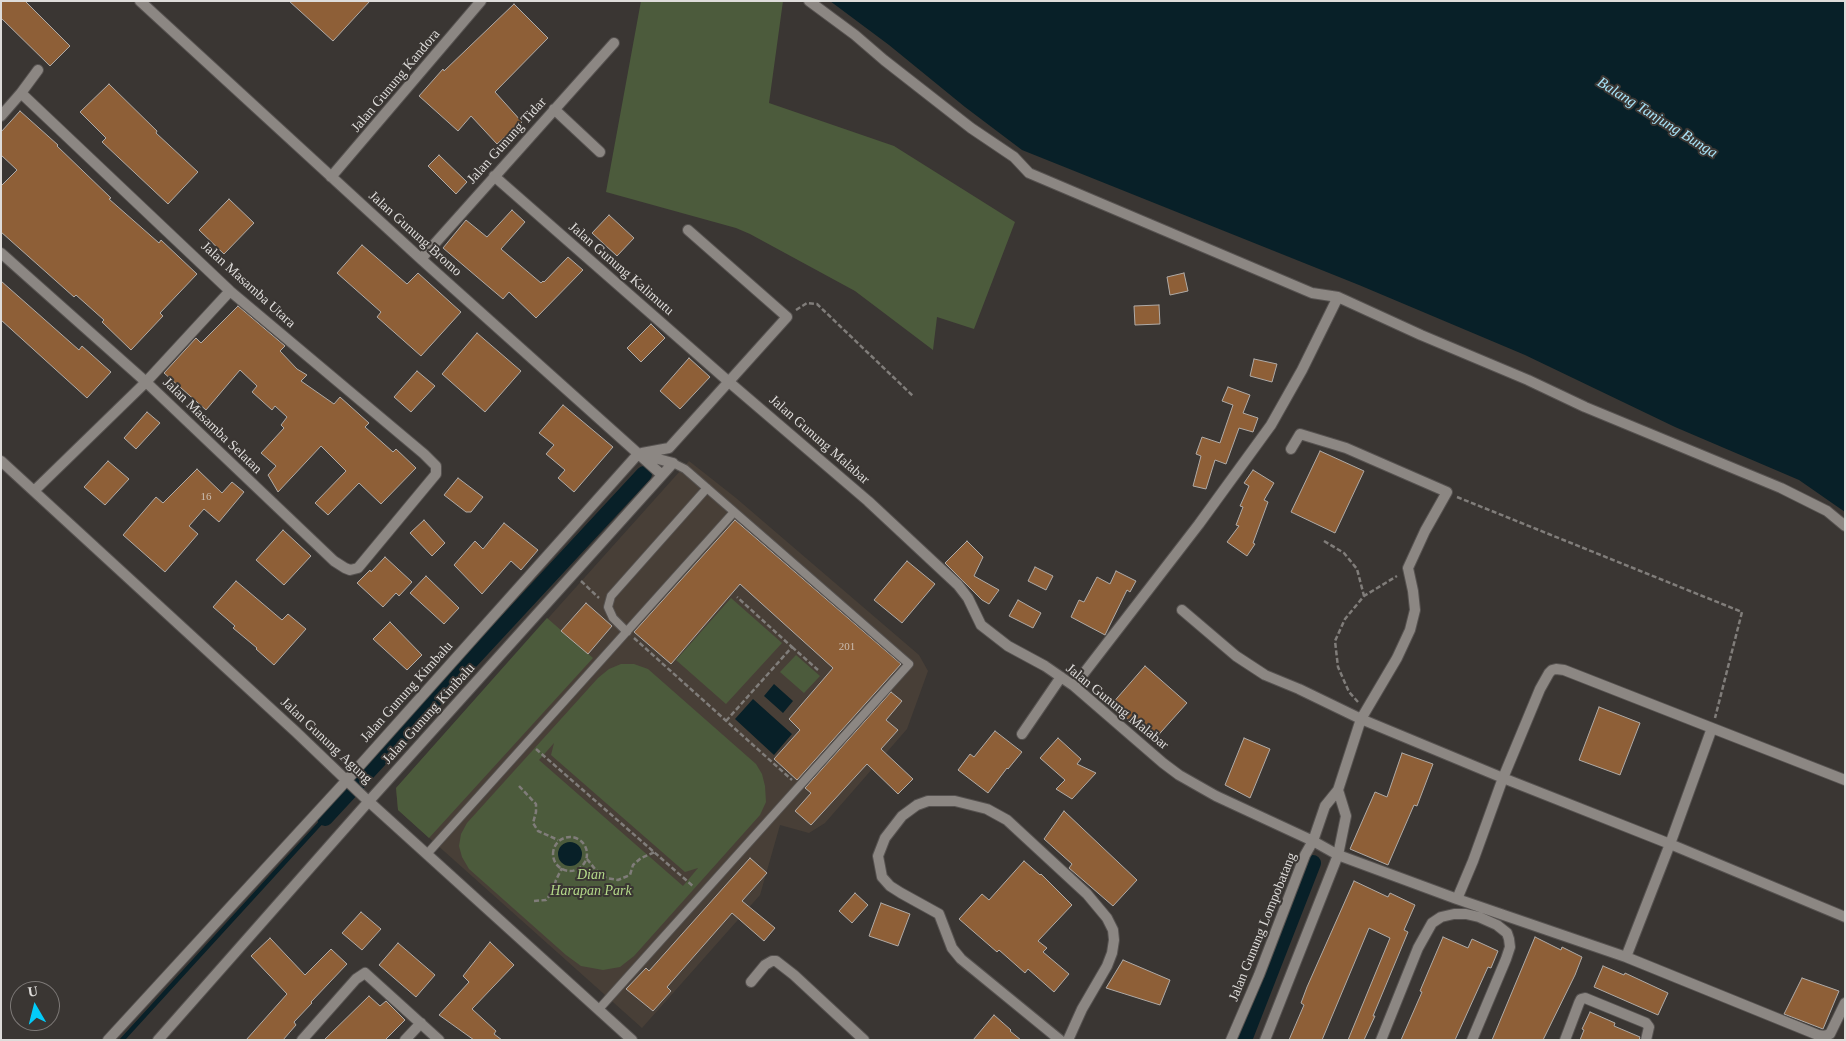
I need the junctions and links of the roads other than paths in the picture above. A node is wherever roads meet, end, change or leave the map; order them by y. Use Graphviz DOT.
graph roads {
  1 [pos="140,1"];
  2 [pos="482,1"];
  3 [pos="809,1"];
  4 [pos="614,43"];
  5 [pos="38,70"];
  6 [pos="21,93"];
  7 [pos="554,109"];
  8 [pos="1,116"];
  9 [pos="600,152"];
  10 [pos="494,176"];
  11 [pos="331,177"];
  12 [pos="688,230"];
  13 [pos="1,253"];
  14 [pos="421,259"];
  15 [pos="230,291"];
  16 [pos="1338,297"];
  17 [pos="146,382"];
  18 [pos="729,382"];
  19 [pos="669,448"];
  20 [pos="1291,449"];
  21 [pos="638,454"];
  22 [pos="1,462"];
  23 [pos="673,463"];
  24 [pos="662,475"];
  25 [pos="707,488"];
  26 [pos="35,490"];
  27 [pos="734,512"];
  28 [pos="399,519"];
  29 [pos="1845,526"];
  30 [pos="1182,610"];
  31 [pos="628,632"];
  32 [pos="1061,678"];
  33 [pos="1074,686"];
  34 [pos="1363,715"];
  35 [pos="1712,728"];
  36 [pos="1022,734"];
  37 [pos="1503,778"];
  38 [pos="1845,780"];
  39 [pos="348,782"];
  40 [pos="1338,790"];
  41 [pos="367,800"];
  42 [pos="1313,841"];
  43 [pos="1670,844"];
  44 [pos="427,854"];
  45 [pos="1338,855"];
  46 [pos="1457,899"];
  47 [pos="1845,917"];
  48 [pos="1626,958"];
  49 [pos="751,982"];
  50 [pos="1845,1003"];
  51 [pos="599,1010"];
  52 [pos="421,1023"];
  53 [pos="108,1040"];
  54 [pos="158,1040"];
  55 [pos="302,1040"];
  56 [pos="405,1040"];
  57 [pos="439,1040"];
  58 [pos="632,1040"];
  59 [pos="864,1040"];
  60 [pos="1060,1040"];
  61 [pos="1068,1040"];
  62 [pos="1231,1040"];
  63 [pos="1265,1040"];
  64 [pos="1381,1040"];
  65 [pos="1472,1040"];
  66 [pos="1565,1040"];
  67 [pos="1646,1040"];
  1 -- 11 [label="street, Jalan Gunung Bromo"];
  2 -- 11 [label="street, Jalan Gunung Kandora"];
  3 -- 16 [label="street"];
  4 -- 7 [label="street, Jalan Gunung Tidar"];
  5 -- 6 [label="street"];
  6 -- 8 [label="street"];
  6 -- 15 [label="street, Jalan Masamba Utara"];
  7 -- 9 [label="street"];
  7 -- 10 [label="street, Jalan Gunung Tidar"];
  10 -- 14 [label="street, Jalan Gunung Tidar"];
  10 -- 18 [label="street, Jalan Gunung Kalimutu"];
  11 -- 14 [label="street, Jalan Gunung Bromo"];
  12 -- 18 [label="street"];
  13 -- 17 [label="street, Jalan Masamba Selatan"];
  14 -- 21 [label="street, Jalan Gunung Bromo"];
  15 -- 17 [label="street"];
  15 -- 28 [label="street, Jalan Masamba Utara"];
  16 -- 29 [label="street"];
  16 -- 33 [label="street"];
  17 -- 26 [label="street"];
  17 -- 28 [label="street, Jalan Masamba Selatan"];
  18 -- 19 [label="street"];
  18 -- 32 [label="street, Jalan Gunung Malabar"];
  19 -- 21 [label="street"];
  19 -- 23 [label="street"];
  20 -- 34 [label="street"];
  21 -- 23 [label="street"];
  21 -- 24 [label="street, Jalan Gunung Bromo"];
  21 -- 39 [label="street, Jalan Gunung Kimbalu"];
  22 -- 26 [label="street, Jalan Gunung Agung"];
  23 -- 24 [label="street, Jalan Gunung Kinibalu"];
  23 -- 25 [label="lane"];
  24 -- 41 [label="street, Jalan Gunung Kinibalu"];
  25 -- 27 [label="lane"];
  25 -- 31 [label="lane"];
  26 -- 39 [label="street, Jalan Gunung Agung"];
  27 -- 31 [label="lane"];
  27 -- 51 [label="lane"];
  30 -- 34 [label="street"];
  31 -- 44 [label="lane"];
  32 -- 33 [label="street, Jalan Gunung Malabar"];
  32 -- 36 [label="street"];
  33 -- 42 [label="street, Jalan Gunung Malabar"];
  34 -- 37 [label="street"];
  34 -- 40 [label="street"];
  35 -- 37 [label="street"];
  35 -- 38 [label="street"];
  35 -- 43 [label="street"];
  37 -- 43 [label="street"];
  37 -- 46 [label="street"];
  39 -- 41 [label="street, Jalan Gunung Agung"];
  39 -- 53 [label="street, Jalan Gunung Kimbalu"];
  40 -- 42 [label="street"];
  40 -- 45 [label="street"];
  41 -- 44 [label="street, Jalan Gunung Agung"];
  41 -- 54 [label="street, Jalan Gunung Kinibalu"];
  42 -- 45 [label="street, Jalan Gunung Lompobatang"];
  42 -- 62 [label="street, Jalan Gunung Lompobatang"];
  43 -- 47 [label="street"];
  43 -- 48 [label="street"];
  44 -- 51 [label="street, Jalan Gunung Agung"];
  45 -- 46 [label="street, Jalan Gunung Lompobatang"];
  45 -- 63 [label="street"];
  46 -- 48 [label="street, Jalan Gunung Lompobatang"];
  48 -- 50 [label="street, Jalan Gunung Lompobatang"];
  49 -- 59 [label="street"];
  51 -- 58 [label="street, Jalan Gunung Agung"];
  52 -- 55 [label="street"];
  52 -- 56 [label="street"];
  52 -- 57 [label="street"];
  60 -- 61 [label="street"];
  64 -- 65 [label="street"];
  66 -- 67 [label="street"];
}
